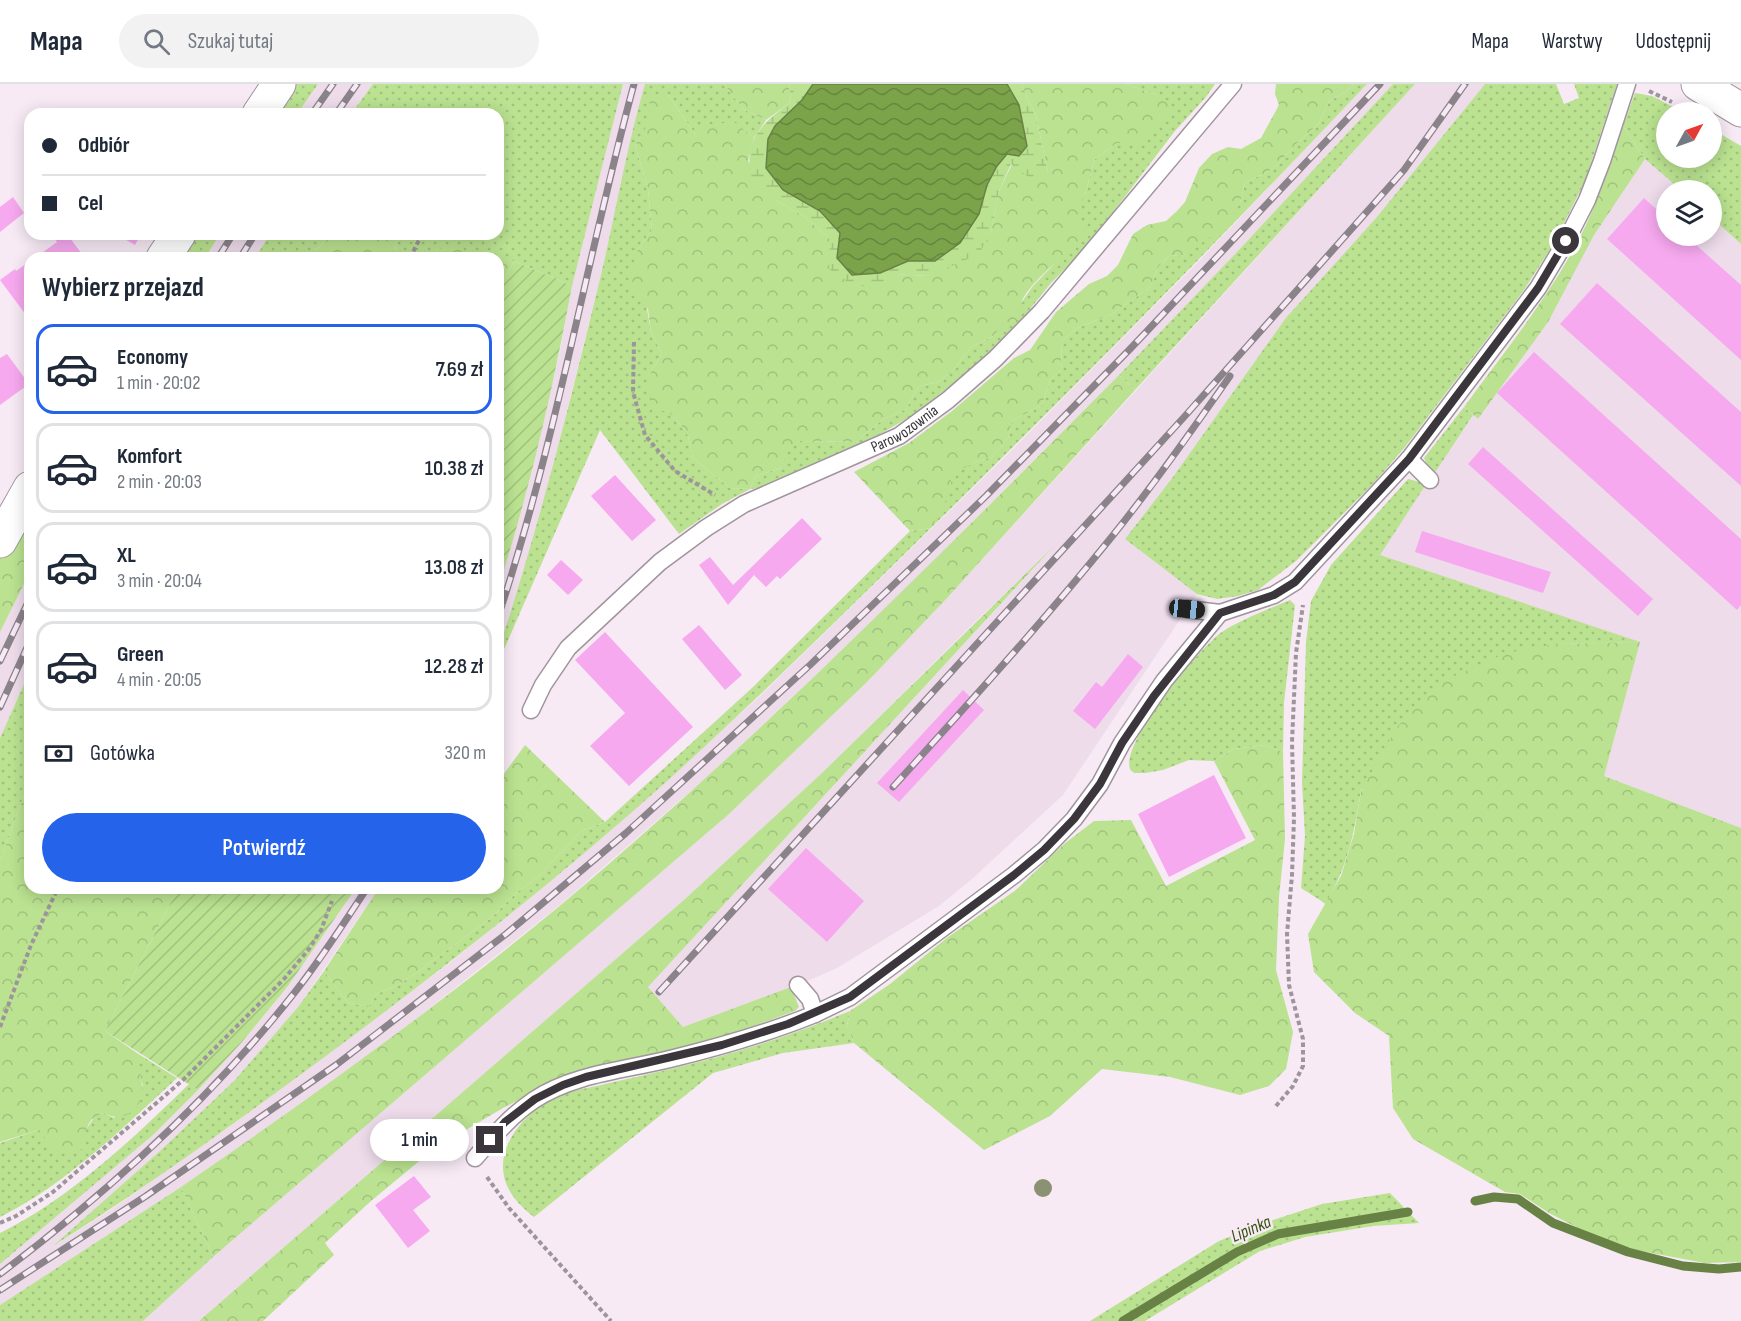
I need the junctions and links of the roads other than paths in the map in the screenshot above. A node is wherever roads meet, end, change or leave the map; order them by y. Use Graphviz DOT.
graph roads {
  1 [pos="279,84"];
  2 [pos="1233,84"];
  3 [pos="1634,85"];
  4 [pos="1689,96"];
  5 [pos="263,108"];
  6 [pos="1741,110"];
  7 [pos="1409,459"];
  8 [pos="1430,480"];
  9 [pos="24,499"];
  10 [pos="0,541"];
  11 [pos="1187,609"];
  12 [pos="1220,613"];
  13 [pos="531,710"];
  14 [pos="798,985"];
  15 [pos="815,1014"];
  16 [pos="476,1158"];
  1 -- 5 [label="street"];
  2 -- 13 [label="lane, Parowozownia"];
  3 -- 7 [label="lane"];
  4 -- 6 [label="street"];
  7 -- 8 [label="lane"];
  7 -- 12 [label="lane"];
  9 -- 10 [label="street"];
  11 -- 12 [label="lane"];
  12 -- 15 [label="lane"];
  14 -- 15 [label="lane"];
  15 -- 16 [label="lane"];
}
